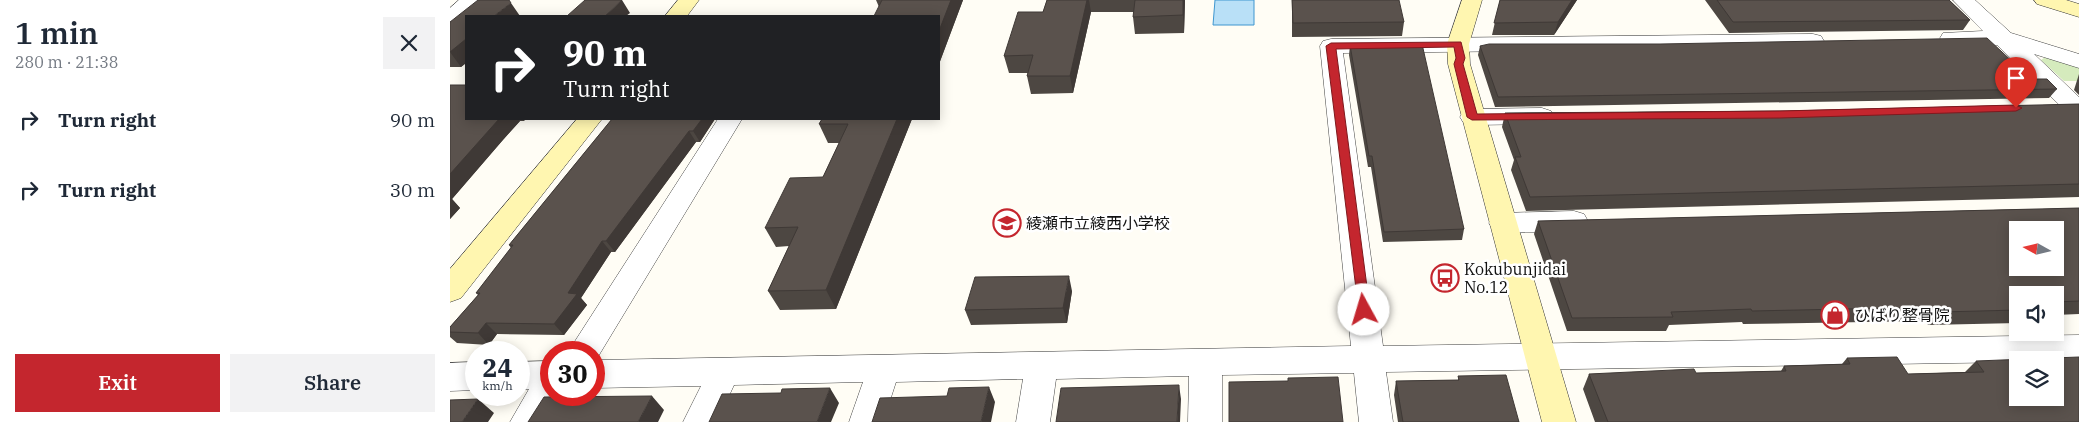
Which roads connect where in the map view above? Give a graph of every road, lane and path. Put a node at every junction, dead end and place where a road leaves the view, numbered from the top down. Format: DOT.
graph roads {
  1 [pos="471,0"];
  2 [pos="689,0"];
  3 [pos="1472,0"];
  4 [pos="1963,0"];
  5 [pos="2044,0"];
  6 [pos="2079,11"];
  7 [pos="677,15"];
  8 [pos="450,19"];
  9 [pos="2003,38"];
  10 [pos="1934,39"];
  11 [pos="1837,40"];
  12 [pos="1458,44"];
  13 [pos="2079,61"];
  14 [pos="2046,108"];
  15 [pos="2077,108"];
  16 [pos="1562,116"];
  17 [pos="1472,117"];
  18 [pos="589,120"];
  19 [pos="729,120"];
  20 [pos="1599,220"];
  21 [pos="1503,223"];
  22 [pos="450,290"];
  23 [pos="591,341"];
  24 [pos="2079,348"];
  25 [pos="1540,356"];
  26 [pos="1368,359"];
  27 [pos="1206,362"];
  28 [pos="1042,365"];
  29 [pos="884,369"];
  30 [pos="724,372"];
  31 [pos="605,374"];
  32 [pos="465,376"];
  33 [pos="450,377"];
  34 [pos="540,401"];
  35 [pos="527,422"];
  36 [pos="700,422"];
  37 [pos="866,422"];
  38 [pos="1033,422"];
  39 [pos="1205,422"];
  40 [pos="1376,422"];
  41 [pos="1559,422"];
  1 -- 8 [label="street"];
  2 -- 7 [label="street"];
  3 -- 12 [label="street"];
  4 -- 9 [label="street"];
  5 -- 6 [label="street"];
  9 -- 10 [label="street"];
  9 -- 13 [label="street"];
  9 -- 15 [label="street"];
  11 -- 12 [label="street"];
  12 -- 17 [label="street"];
  12 -- 26 [label="street"];
  14 -- 15 [label="street"];
  16 -- 17 [label="street"];
  17 -- 21 [label="street"];
  18 -- 22 [label="street"];
  19 -- 23 [label="street"];
  20 -- 21 [label="street"];
  21 -- 25 [label="street"];
  24 -- 25 [label="street"];
  25 -- 26 [label="street"];
  25 -- 41 [label="street"];
  26 -- 27 [label="street"];
  26 -- 40 [label="street"];
  27 -- 28 [label="street"];
  27 -- 39 [label="street"];
  28 -- 29 [label="street"];
  28 -- 38 [label="street"];
  29 -- 30 [label="street"];
  29 -- 37 [label="street"];
  30 -- 31 [label="street"];
  30 -- 36 [label="street"];
  32 -- 33 [label="street"];
  34 -- 35 [label="street"];
}
